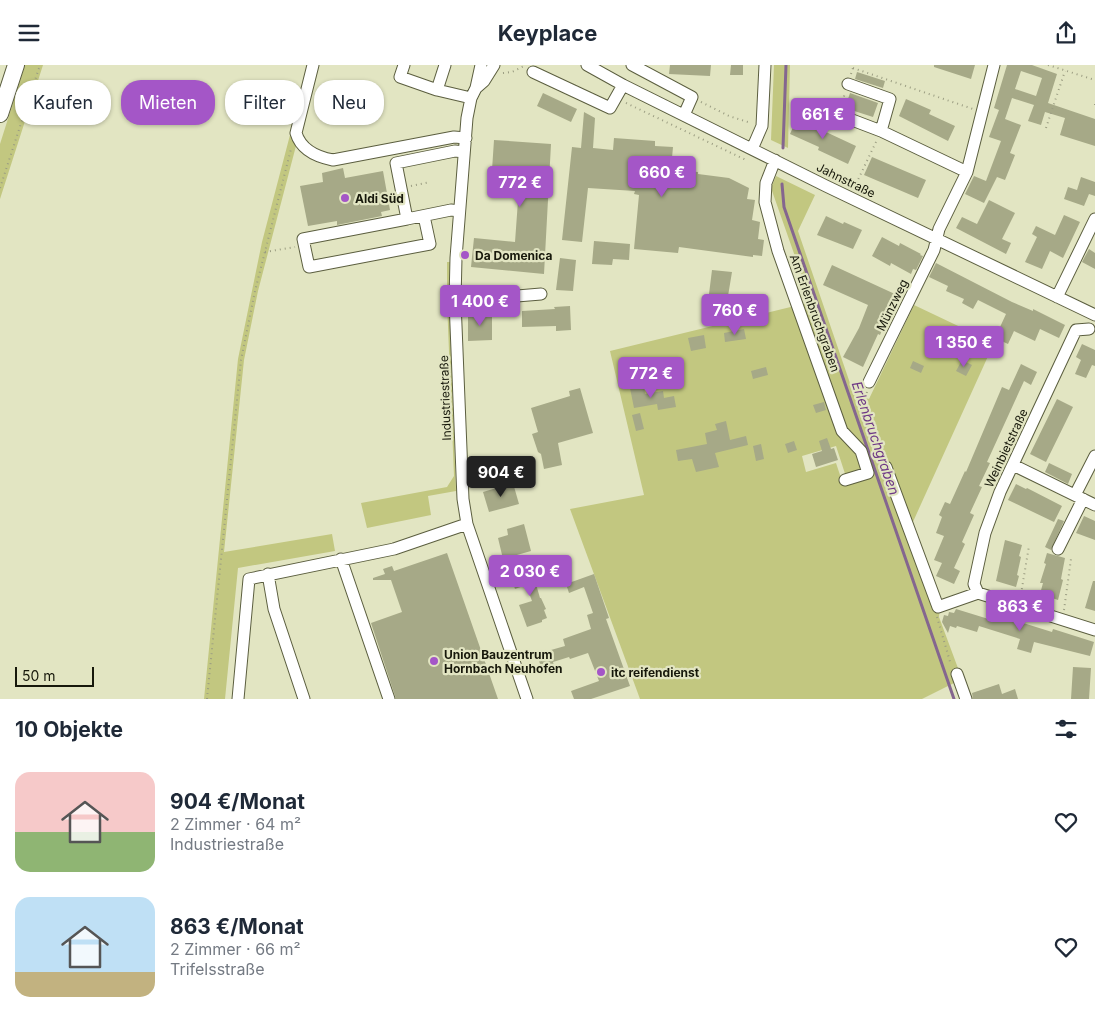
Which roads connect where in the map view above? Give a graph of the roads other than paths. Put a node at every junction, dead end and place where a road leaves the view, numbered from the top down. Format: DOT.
graph roads {
  1 [pos="16,65"];
  2 [pos="314,65"];
  3 [pos="404,65"];
  4 [pos="445,65"];
  5 [pos="587,65"];
  6 [pos="632,65"];
  7 [pos="765,65"];
  8 [pos="994,65"];
  9 [pos="489,67"];
  10 [pos="530,69"];
  11 [pos="848,84"];
  12 [pos="623,85"];
  13 [pos="437,89"];
  14 [pos="474,93"];
  15 [pos="0,114"];
  16 [pos="684,115"];
  17 [pos="838,115"];
  18 [pos="881,131"];
  19 [pos="466,138"];
  20 [pos="752,149"];
  21 [pos="464,152"];
  22 [pos="775,160"];
  23 [pos="967,172"];
  24 [pos="459,211"];
  25 [pos="424,215"];
  26 [pos="407,219"];
  27 [pos="1095,219"];
  28 [pos="936,239"];
  29 [pos="541,294"];
  30 [pos="1057,297"];
  31 [pos="455,301"];
  32 [pos="1095,315"];
  33 [pos="1088,329"];
  34 [pos="869,382"];
  35 [pos="1095,456"];
  36 [pos="1013,465"];
  37 [pos="886,467"];
  38 [pos="845,480"];
  39 [pos="1079,497"];
  40 [pos="1095,505"];
  41 [pos="467,524"];
  42 [pos="1058,549"];
  43 [pos="341,559"];
  44 [pos="268,575"];
  45 [pos="978,593"];
  46 [pos="1095,630"];
  47 [pos="957,674"];
  48 [pos="238,699"];
  49 [pos="304,699"];
  50 [pos="389,699"];
  51 [pos="527,699"];
  52 [pos="966,699"];
  1 -- 15 [label="highway"];
  2 -- 19 [label="street"];
  3 -- 13 [label="street"];
  4 -- 13 [label="street"];
  5 -- 12 [label="street, Jahnstraße"];
  6 -- 16 [label="street"];
  7 -- 20 [label="street"];
  8 -- 23 [label="street, Münzweg"];
  9 -- 14 [label="street"];
  10 -- 12 [label="street"];
  11 -- 18 [label="street"];
  12 -- 16 [label="street, Jahnstraße"];
  13 -- 14 [label="street"];
  14 -- 19 [label="street, Industriestraße"];
  16 -- 20 [label="street, Jahnstraße"];
  17 -- 18 [label="street"];
  18 -- 23 [label="street"];
  19 -- 21 [label="street, Industriestraße"];
  20 -- 22 [label="street, Jahnstraße"];
  21 -- 24 [label="street, Industriestraße"];
  21 -- 26 [label="street"];
  22 -- 28 [label="street, Jahnstraße"];
  22 -- 38 [label="street, Am Erlenbruchgraben"];
  23 -- 28 [label="street, Münzweg"];
  24 -- 25 [label="street"];
  24 -- 31 [label="street, Industriestraße"];
  25 -- 26 [label="street"];
  25 -- 26 [label="street"];
  27 -- 30 [label="street"];
  28 -- 30 [label="street, Jahnstraße"];
  28 -- 34 [label="street, Münzweg"];
  29 -- 31 [label="street"];
  30 -- 32 [label="street, Jahnstraße"];
  31 -- 41 [label="street, Industriestraße"];
  33 -- 36 [label="street, Weinbietstraße"];
  35 -- 39 [label="street"];
  36 -- 39 [label="street"];
  36 -- 45 [label="street, Weinbietstraße"];
  37 -- 45 [label="street"];
  39 -- 40 [label="street"];
  39 -- 42 [label="street"];
  41 -- 43 [label="street"];
  41 -- 51 [label="street, Industriestraße"];
  43 -- 44 [label="street"];
  43 -- 50 [label="street"];
  44 -- 48 [label="street"];
  44 -- 49 [label="street"];
  45 -- 46 [label="street"];
  47 -- 52 [label="street"];
}
